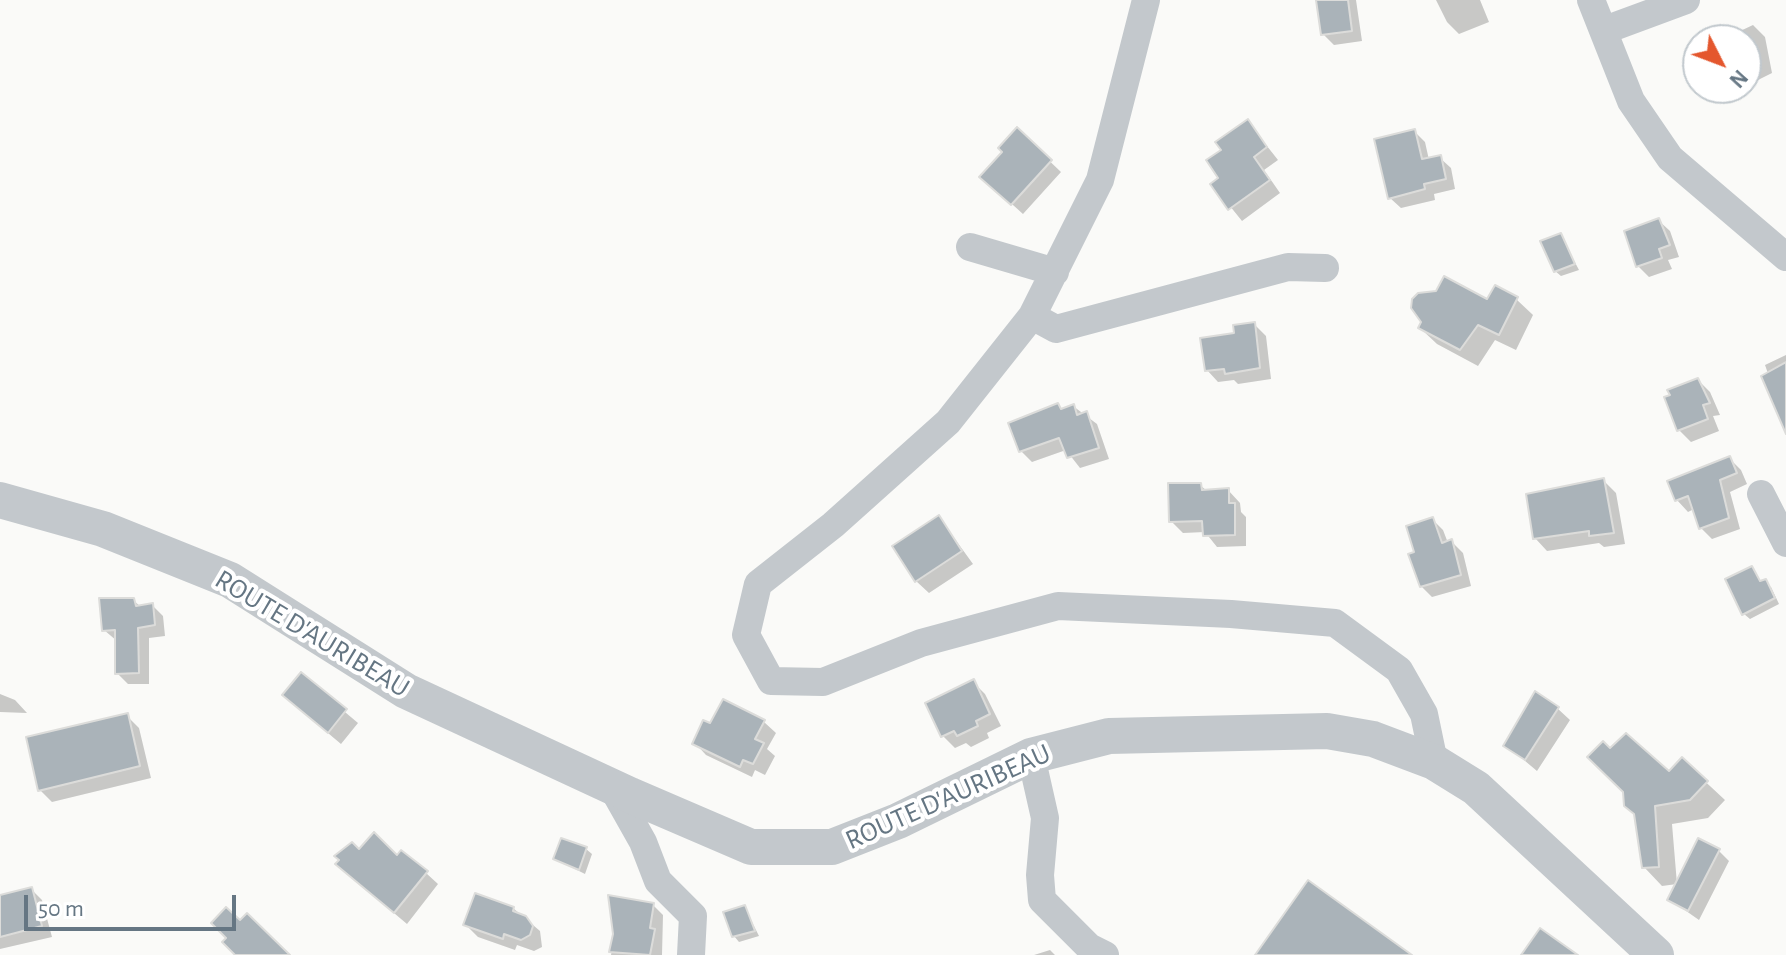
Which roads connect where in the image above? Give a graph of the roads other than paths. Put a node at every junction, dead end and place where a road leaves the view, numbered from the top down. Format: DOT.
graph roads {
  1 [pos="1146,0"];
  2 [pos="1591,0"];
  3 [pos="1686,0"];
  4 [pos="1605,30"];
  5 [pos="970,247"];
  6 [pos="1786,257"];
  7 [pos="1325,268"];
  8 [pos="1055,272"];
  9 [pos="1032,316"];
  10 [pos="1761,494"];
  11 [pos="0,500"];
  12 [pos="1786,543"];
  13 [pos="1031,756"];
  14 [pos="1434,762"];
  15 [pos="612,787"];
  16 [pos="691,955"];
  17 [pos="1105,955"];
  18 [pos="1656,955"];
  1 -- 8 [label="street"];
  2 -- 4 [label="street"];
  3 -- 4 [label="street"];
  4 -- 6 [label="street"];
  5 -- 8 [label="street"];
  7 -- 9 [label="street"];
  8 -- 9 [label="street"];
  9 -- 14 [label="street"];
  10 -- 12 [label="street"];
  11 -- 15 [label="street, ROUTE D'AURIBEAU"];
  13 -- 14 [label="street, ROUTE D'AURIBEAU"];
  13 -- 15 [label="street, ROUTE D'AURIBEAU"];
  13 -- 17 [label="street"];
  14 -- 18 [label="street, ROUTE D'AURIBEAU"];
  15 -- 16 [label="street"];
}
